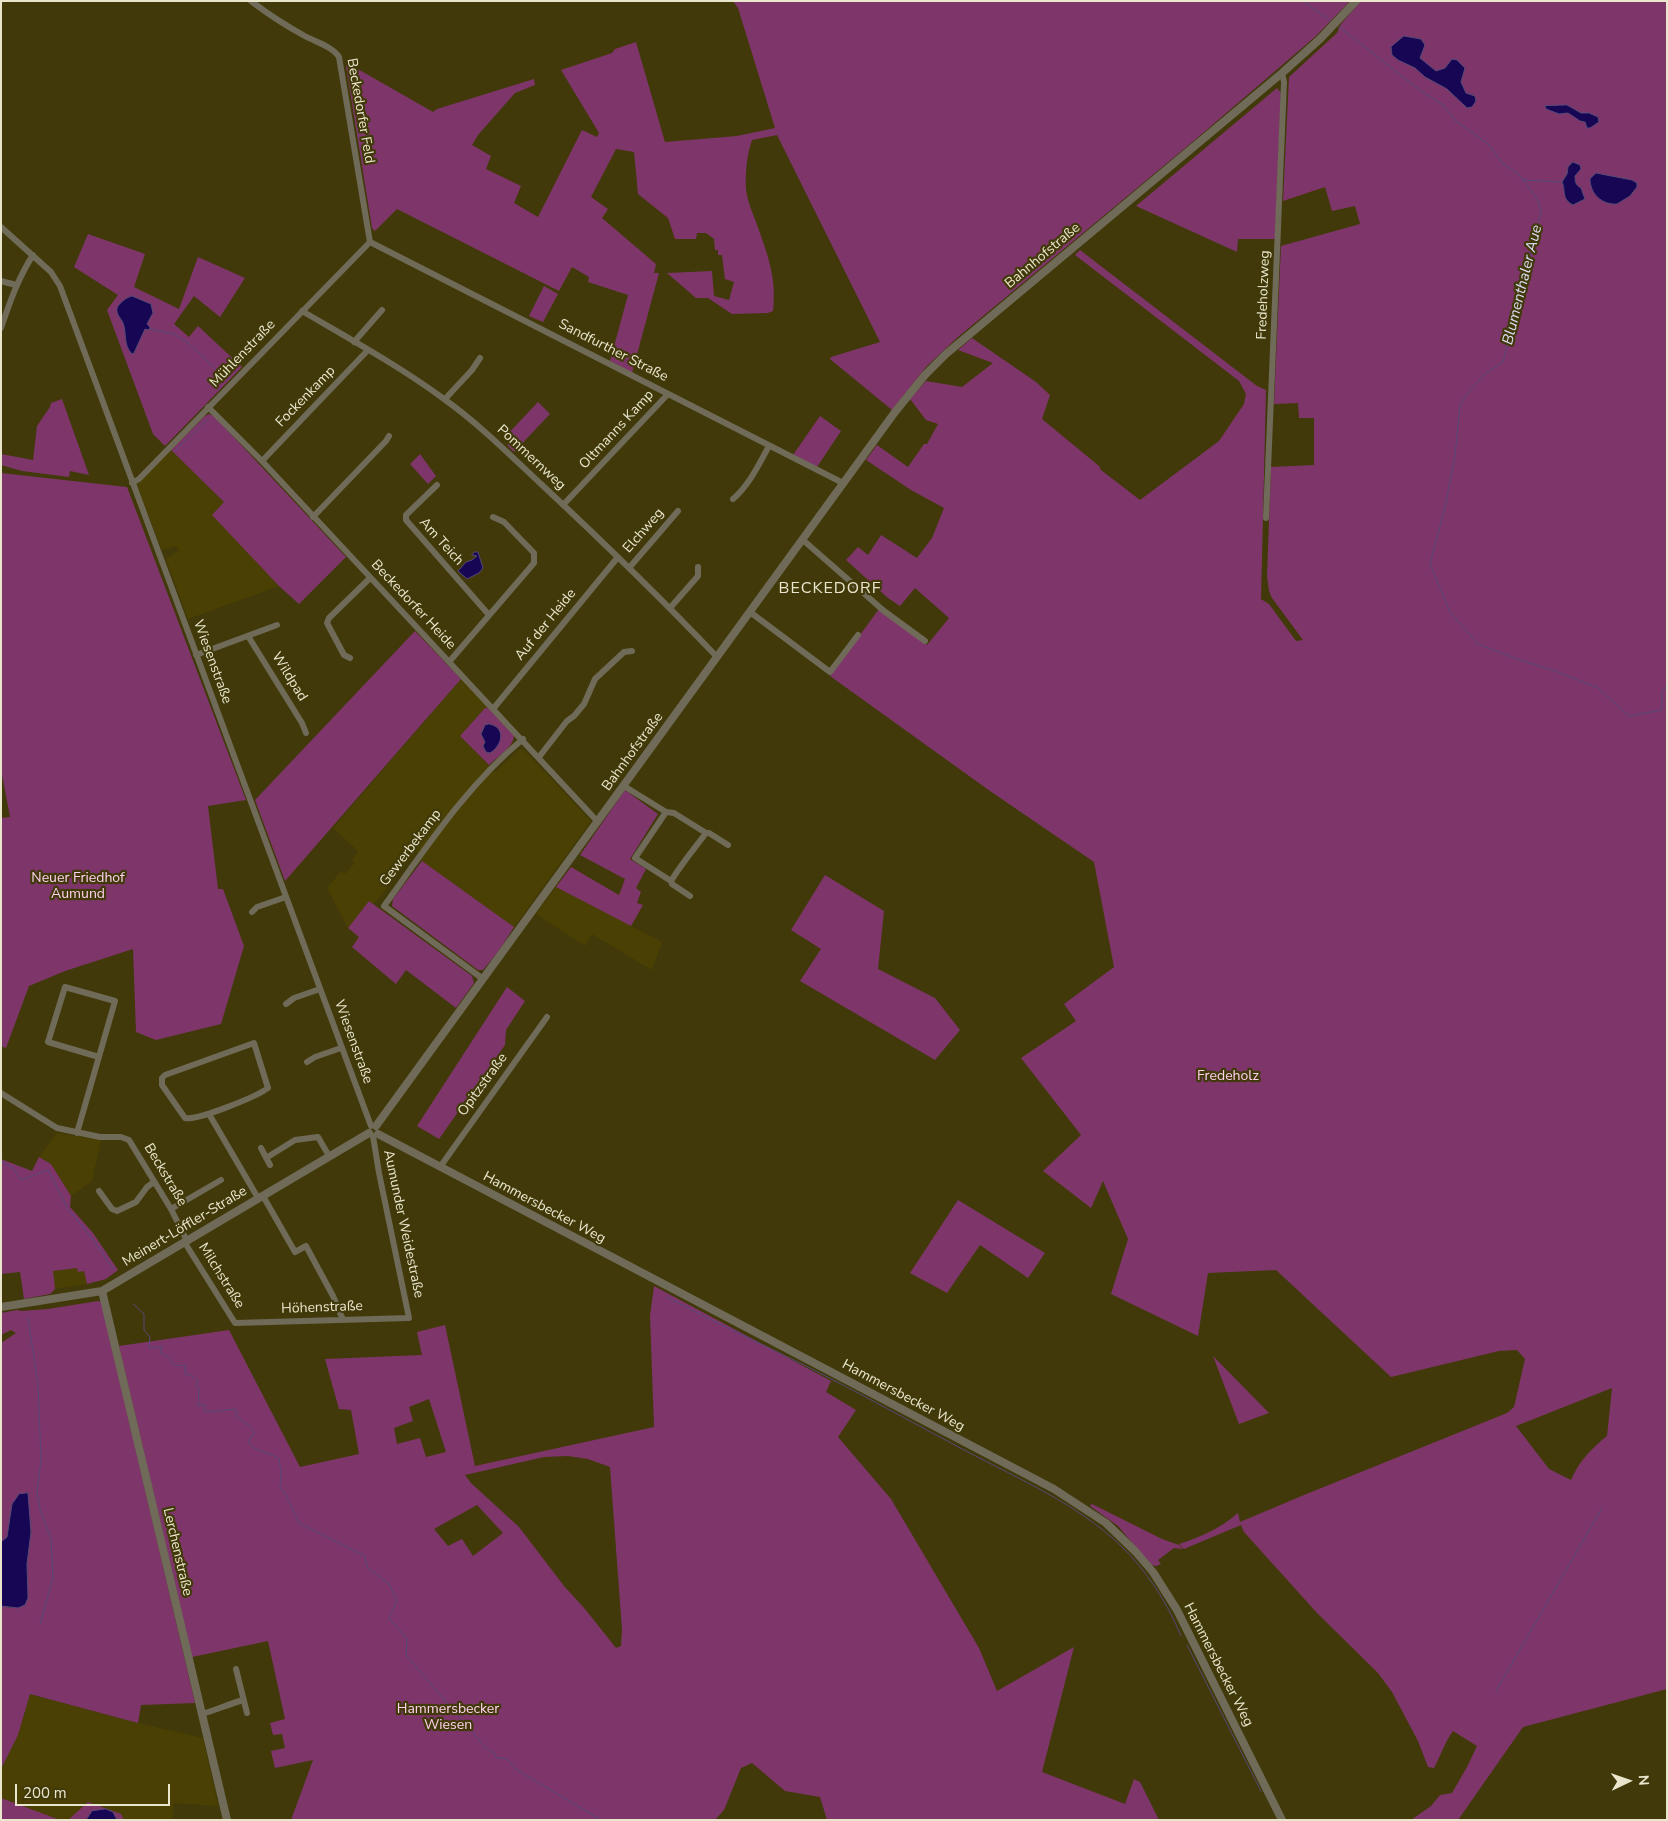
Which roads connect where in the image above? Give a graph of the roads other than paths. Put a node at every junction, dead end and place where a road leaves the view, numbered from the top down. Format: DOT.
graph roads {
  1 [pos="251,1"];
  2 [pos="1356,1"];
  3 [pos="1282,73"];
  4 [pos="1,227"];
  5 [pos="370,242"];
  6 [pos="34,255"];
  7 [pos="1,281"];
  8 [pos="16,285"];
  9 [pos="382,310"];
  10 [pos="302,311"];
  11 [pos="1,328"];
  12 [pos="354,342"];
  13 [pos="368,350"];
  14 [pos="480,358"];
  15 [pos="668,394"];
  16 [pos="445,399"];
  17 [pos="208,407"];
  18 [pos="389,436"];
  19 [pos="769,446"];
  20 [pos="262,461"];
  21 [pos="132,482"];
  22 [pos="843,483"];
  23 [pos="436,485"];
  24 [pos="733,499"];
  25 [pos="564,505"];
  26 [pos="678,511"];
  27 [pos="494,517"];
  28 [pos="313,518"];
  29 [pos="1266,518"];
  30 [pos="803,540"];
  31 [pos="618,557"];
  32 [pos="698,567"];
  33 [pos="629,568"];
  34 [pos="370,578"];
  35 [pos="670,608"];
  36 [pos="750,612"];
  37 [pos="489,615"];
  38 [pos="277,625"];
  39 [pos="858,635"];
  40 [pos="248,636"];
  41 [pos="925,641"];
  42 [pos="632,651"];
  43 [pos="196,655"];
  44 [pos="717,657"];
  45 [pos="350,658"];
  46 [pos="449,662"];
  47 [pos="493,709"];
  48 [pos="306,733"];
  49 [pos="523,739"];
  50 [pos="539,757"];
  51 [pos="624,786"];
  52 [pos="666,812"];
  53 [pos="598,822"];
  54 [pos="706,833"];
  55 [pos="728,845"];
  56 [pos="671,880"];
  57 [pos="690,896"];
  58 [pos="286,897"];
  59 [pos="252,912"];
  60 [pos="483,979"];
  61 [pos="320,988"];
  62 [pos="286,1004"];
  63 [pos="547,1017"];
  64 [pos="341,1048"];
  65 [pos="99,1057"];
  66 [pos="307,1062"];
  67 [pos="1,1093"];
  68 [pos="209,1114"];
  69 [pos="373,1131"];
  70 [pos="77,1133"];
  71 [pos="260,1148"];
  72 [pos="329,1156"];
  73 [pos="266,1158"];
  74 [pos="270,1164"];
  75 [pos="440,1167"];
  76 [pos="221,1180"];
  77 [pos="154,1182"];
  78 [pos="99,1191"];
  79 [pos="260,1197"];
  80 [pos="171,1210"];
  81 [pos="186,1242"];
  82 [pos="102,1291"];
  83 [pos="1,1307"];
  84 [pos="410,1318"];
  85 [pos="343,1320"];
  86 [pos="235,1323"];
  87 [pos="236,1669"];
  88 [pos="243,1700"];
  89 [pos="246,1713"];
  90 [pos="202,1714"];
  91 [pos="227,1820"];
  92 [pos="1282,1820"];
  1 -- 5 [label="street, Beckedorfer Feld"];
  2 -- 3 [label="street, Bahnhofstraße"];
  3 -- 22 [label="street, Bahnhofstraße"];
  3 -- 29 [label="street, Fredeholzweg"];
  4 -- 6 [label="street, Wiesenstraße"];
  5 -- 10 [label="street, Mühlenstraße"];
  5 -- 15 [label="street, Sandfurther Straße"];
  6 -- 8 [label="street"];
  6 -- 21 [label="street, Wiesenstraße"];
  7 -- 8 [label="street"];
  8 -- 11 [label="street"];
  9 -- 12 [label="street"];
  10 -- 12 [label="street, Pommernweg"];
  10 -- 17 [label="street, Mühlenstraße"];
  12 -- 13 [label="street, Pommernweg"];
  13 -- 16 [label="street, Pommernweg"];
  13 -- 20 [label="street, Fockenkamp"];
  14 -- 16 [label="street"];
  15 -- 19 [label="street, Sandfurther Straße"];
  15 -- 25 [label="street, Oltmanns Kamp"];
  16 -- 25 [label="street, Pommernweg"];
  17 -- 20 [label="street, Beckedorfer Heide"];
  17 -- 21 [label="street, Mühlenstraße"];
  18 -- 28 [label="street"];
  19 -- 22 [label="street, Sandfurther Straße"];
  19 -- 24 [label="street"];
  20 -- 28 [label="street, Beckedorfer Heide"];
  21 -- 43 [label="street, Wiesenstraße"];
  22 -- 30 [label="street, Bahnhofstraße"];
  23 -- 37 [label="street, Am Teich"];
  25 -- 31 [label="street, Pommernweg"];
  26 -- 33 [label="street, Elchweg"];
  27 -- 37 [label="street"];
  28 -- 34 [label="street, Beckedorfer Heide"];
  30 -- 36 [label="street, Bahnhofstraße"];
  30 -- 41 [label="street"];
  31 -- 33 [label="street, Pommernweg"];
  31 -- 47 [label="street, Auf der Heide"];
  32 -- 35 [label="street"];
  33 -- 35 [label="street, Pommernweg"];
  34 -- 45 [label="street"];
  34 -- 46 [label="street, Beckedorfer Heide"];
  35 -- 44 [label="street, Pommernweg"];
  36 -- 39 [label="street"];
  36 -- 44 [label="street, Bahnhofstraße"];
  37 -- 46 [label="street"];
  38 -- 40 [label="street"];
  40 -- 43 [label="street"];
  40 -- 48 [label="street, Wildpad"];
  42 -- 50 [label="street"];
  43 -- 58 [label="street, Wiesenstraße"];
  44 -- 51 [label="street, Bahnhofstraße"];
  46 -- 47 [label="street, Beckedorfer Heide"];
  47 -- 49 [label="street, Beckedorfer Heide"];
  49 -- 50 [label="street, Beckedorfer Heide"];
  49 -- 60 [label="street, Gewerbekamp"];
  50 -- 53 [label="street, Beckedorfer Heide"];
  51 -- 52 [label="street"];
  51 -- 53 [label="street, Bahnhofstraße"];
  52 -- 54 [label="street"];
  52 -- 56 [label="street"];
  53 -- 60 [label="street, Bahnhofstraße"];
  54 -- 55 [label="street"];
  54 -- 56 [label="street"];
  56 -- 57 [label="street"];
  58 -- 59 [label="street"];
  58 -- 61 [label="street, Wiesenstraße"];
  60 -- 69 [label="street, Bahnhofstraße"];
  61 -- 62 [label="street"];
  61 -- 64 [label="street, Wiesenstraße"];
  63 -- 75 [label="street, Opitzstraße"];
  64 -- 66 [label="street"];
  64 -- 69 [label="street, Wiesenstraße"];
  65 -- 65 [label="street"];
  65 -- 70 [label="street"];
  67 -- 70 [label="street, Beckstraße"];
  68 -- 68 [label="street"];
  68 -- 79 [label="street"];
  69 -- 72 [label="street, Meinert-Löffler-Straße"];
  69 -- 75 [label="street, Hammersbecker Weg"];
  69 -- 84 [label="street, Aumunder Weidestraße"];
  70 -- 77 [label="street, Beckstraße"];
  71 -- 73 [label="street"];
  72 -- 73 [label="street"];
  72 -- 79 [label="street, Meinert-Löffler-Straße"];
  73 -- 74 [label="street"];
  75 -- 92 [label="street, Hammersbecker Weg"];
  76 -- 80 [label="street"];
  77 -- 78 [label="street"];
  77 -- 80 [label="street, Beckstraße"];
  79 -- 81 [label="street, Meinert-Löffler-Straße"];
  79 -- 85 [label="street"];
  80 -- 81 [label="street, Beckstraße"];
  81 -- 82 [label="street, Meinert-Löffler-Straße"];
  81 -- 86 [label="street, Milchstraße"];
  82 -- 83 [label="street, Meinert-Löffler-Straße"];
  82 -- 90 [label="street, Lerchenstraße"];
  84 -- 85 [label="street, Höhenstraße"];
  85 -- 86 [label="street, Höhenstraße"];
  87 -- 88 [label="street"];
  88 -- 89 [label="street"];
  88 -- 90 [label="street"];
  90 -- 91 [label="street, Lerchenstraße"];
}
